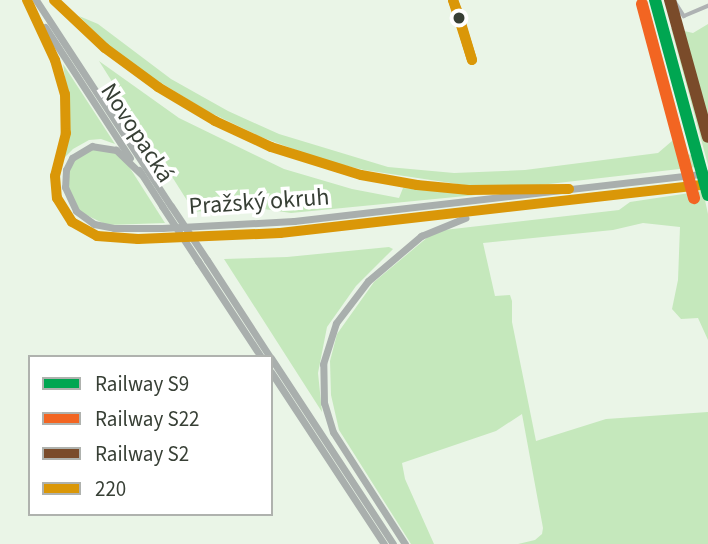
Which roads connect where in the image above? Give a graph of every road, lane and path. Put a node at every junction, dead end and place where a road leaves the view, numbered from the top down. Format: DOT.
graph roads {
  1 [pos="54,0"];
  2 [pos="674,0"];
  3 [pos="31,2"];
  4 [pos="708,6"];
  5 [pos="708,173"];
  6 [pos="141,174"];
  7 [pos="708,184"];
  8 [pos="583,188"];
  9 [pos="493,211"];
  10 [pos="260,355"];
  11 [pos="270,355"];
  12 [pos="273,360"];
  13 [pos="273,375"];
  14 [pos="384,544"];
  15 [pos="393,544"];
  16 [pos="405,544"];
  1 -- 8 [label="highway"];
  2 -- 4 [label="street"];
  3 -- 6 [label="highway, Novopacká"];
  3 -- 9 [label="highway, Pražský okruh"];
  3 -- 11 [label="highway, Novopacká, bridge"];
  5 -- 8 [label="highway, Pražský okruh"];
  6 -- 8 [label="highway, Pražský okruh"];
  6 -- 10 [label="highway, Novopacká, bridge"];
  7 -- 9 [label="highway, Pražský okruh"];
  9 -- 16 [label="highway"];
  12 -- 15 [label="highway, Novopacká"];
  13 -- 14 [label="highway"];
}
